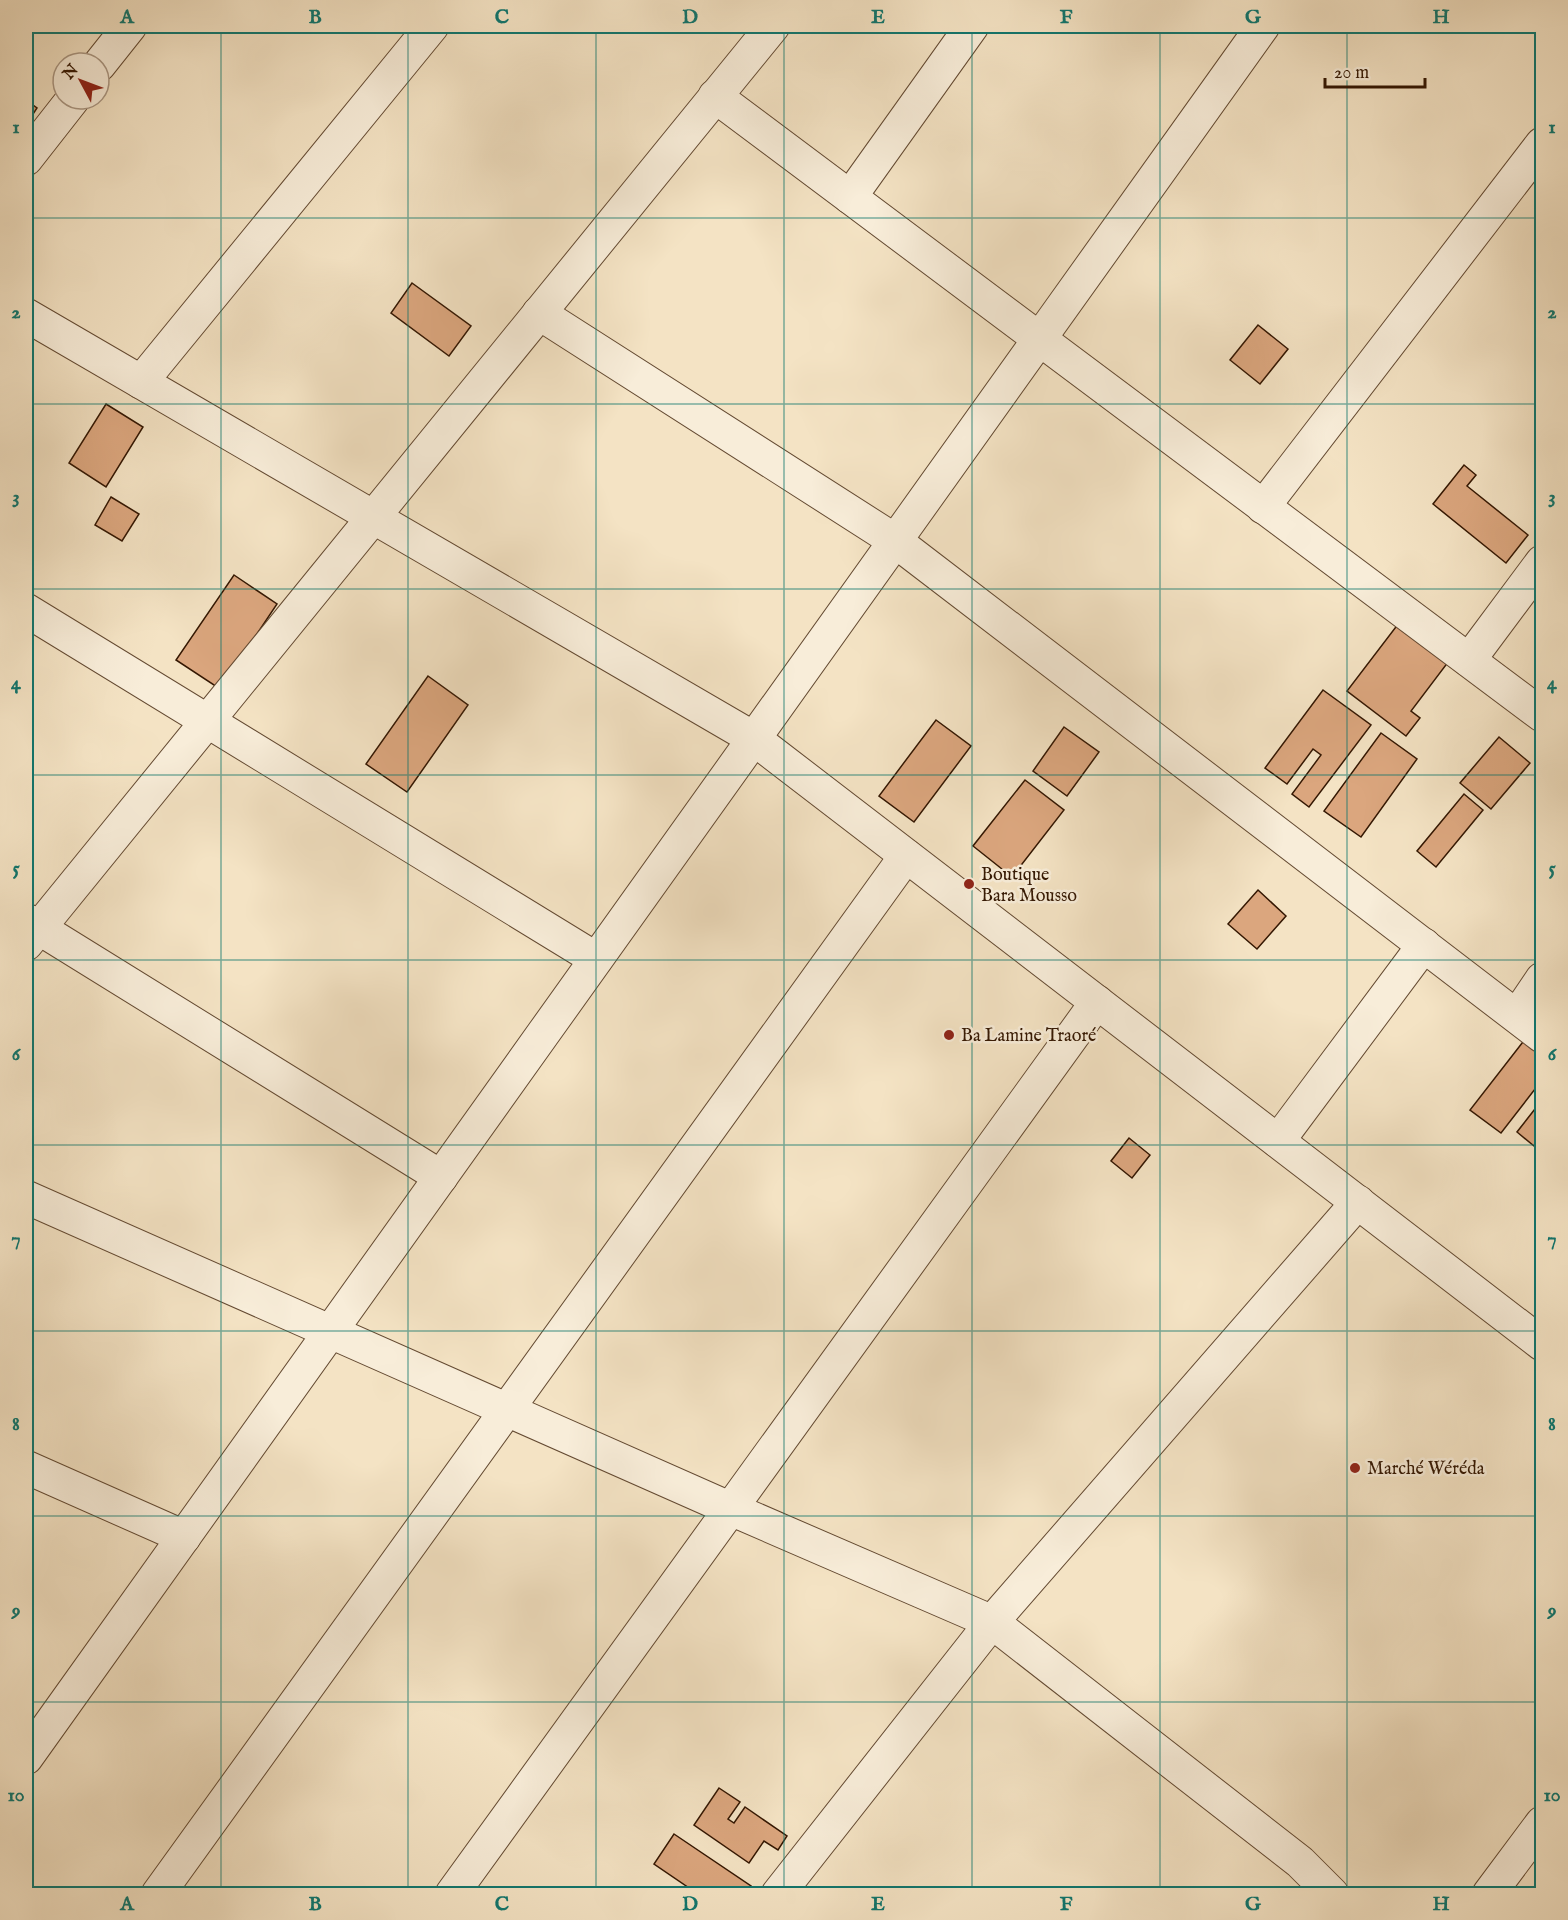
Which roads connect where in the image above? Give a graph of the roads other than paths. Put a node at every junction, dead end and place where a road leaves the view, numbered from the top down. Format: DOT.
graph roads {
  1 [pos="130,26"];
  2 [pos="432,26"];
  3 [pos="773,26"];
  4 [pos="972,26"];
  5 [pos="1263,26"];
  6 [pos="110,51"];
  7 [pos="715,96"];
  8 [pos="64,111"];
  9 [pos="1542,144"];
  10 [pos="26,159"];
  11 [pos="850,197"];
  12 [pos="539,313"];
  13 [pos="26,315"];
  14 [pos="1038,338"];
  15 [pos="141,382"];
  16 [pos="1263,507"];
  17 [pos="372,516"];
  18 [pos="894,540"];
  19 [pos="1542,562"];
  20 [pos="26,610"];
  21 [pos="1469,660"];
  22 [pos="1542,715"];
  23 [pos="207,722"];
  24 [pos="753,738"];
  25 [pos="906,856"];
  26 [pos="30,930"];
  27 [pos="1425,945"];
  28 [pos="596,959"];
  29 [pos="1542,980"];
  30 [pos="1097,1002"];
  31 [pos="1517,1016"];
  32 [pos="1542,1036"];
  33 [pos="1278,1141"];
  34 [pos="441,1178"];
  35 [pos="26,1197"];
  36 [pos="1358,1202"];
  37 [pos="331,1332"];
  38 [pos="1542,1344"];
  39 [pos="507,1410"];
  40 [pos="26,1467"];
  41 [pos="730,1509"];
  42 [pos="184,1537"];
  43 [pos="992,1622"];
  44 [pos="26,1756"];
  45 [pos="1542,1823"];
  46 [pos="158,1894"];
  47 [pos="452,1894"];
  48 [pos="778,1894"];
  49 [pos="1332,1894"];
  50 [pos="1490,1894"];
  1 -- 6 [label="street"];
  2 -- 15 [label="street"];
  3 -- 7 [label="street"];
  4 -- 11 [label="street"];
  5 -- 14 [label="street"];
  7 -- 11 [label="street"];
  7 -- 12 [label="street"];
  8 -- 10 [label="street"];
  9 -- 16 [label="street"];
  11 -- 14 [label="street"];
  12 -- 17 [label="street"];
  12 -- 18 [label="street"];
  13 -- 15 [label="street"];
  14 -- 16 [label="street"];
  14 -- 18 [label="street"];
  15 -- 17 [label="street"];
  16 -- 21 [label="street"];
  17 -- 23 [label="street"];
  17 -- 24 [label="street"];
  18 -- 24 [label="street"];
  18 -- 27 [label="street"];
  19 -- 21 [label="street"];
  20 -- 23 [label="street"];
  21 -- 22 [label="street"];
  23 -- 26 [label="street"];
  23 -- 28 [label="street"];
  24 -- 25 [label="street"];
  24 -- 28 [label="street"];
  25 -- 30 [label="street"];
  25 -- 39 [label="street"];
  26 -- 34 [label="street"];
  27 -- 31 [label="street"];
  27 -- 33 [label="street"];
  28 -- 34 [label="street"];
  29 -- 31 [label="street"];
  30 -- 33 [label="street"];
  30 -- 41 [label="street"];
  31 -- 32 [label="street"];
  33 -- 36 [label="street"];
  34 -- 37 [label="street"];
  35 -- 37 [label="street"];
  36 -- 38 [label="street"];
  36 -- 43 [label="street"];
  37 -- 39 [label="street"];
  37 -- 42 [label="street"];
  39 -- 41 [label="street"];
  39 -- 46 [label="street"];
  40 -- 42 [label="street"];
  41 -- 43 [label="street"];
  41 -- 47 [label="street"];
  42 -- 44 [label="street"];
  43 -- 48 [label="street"];
  43 -- 49 [label="street"];
  45 -- 50 [label="street"];
}
